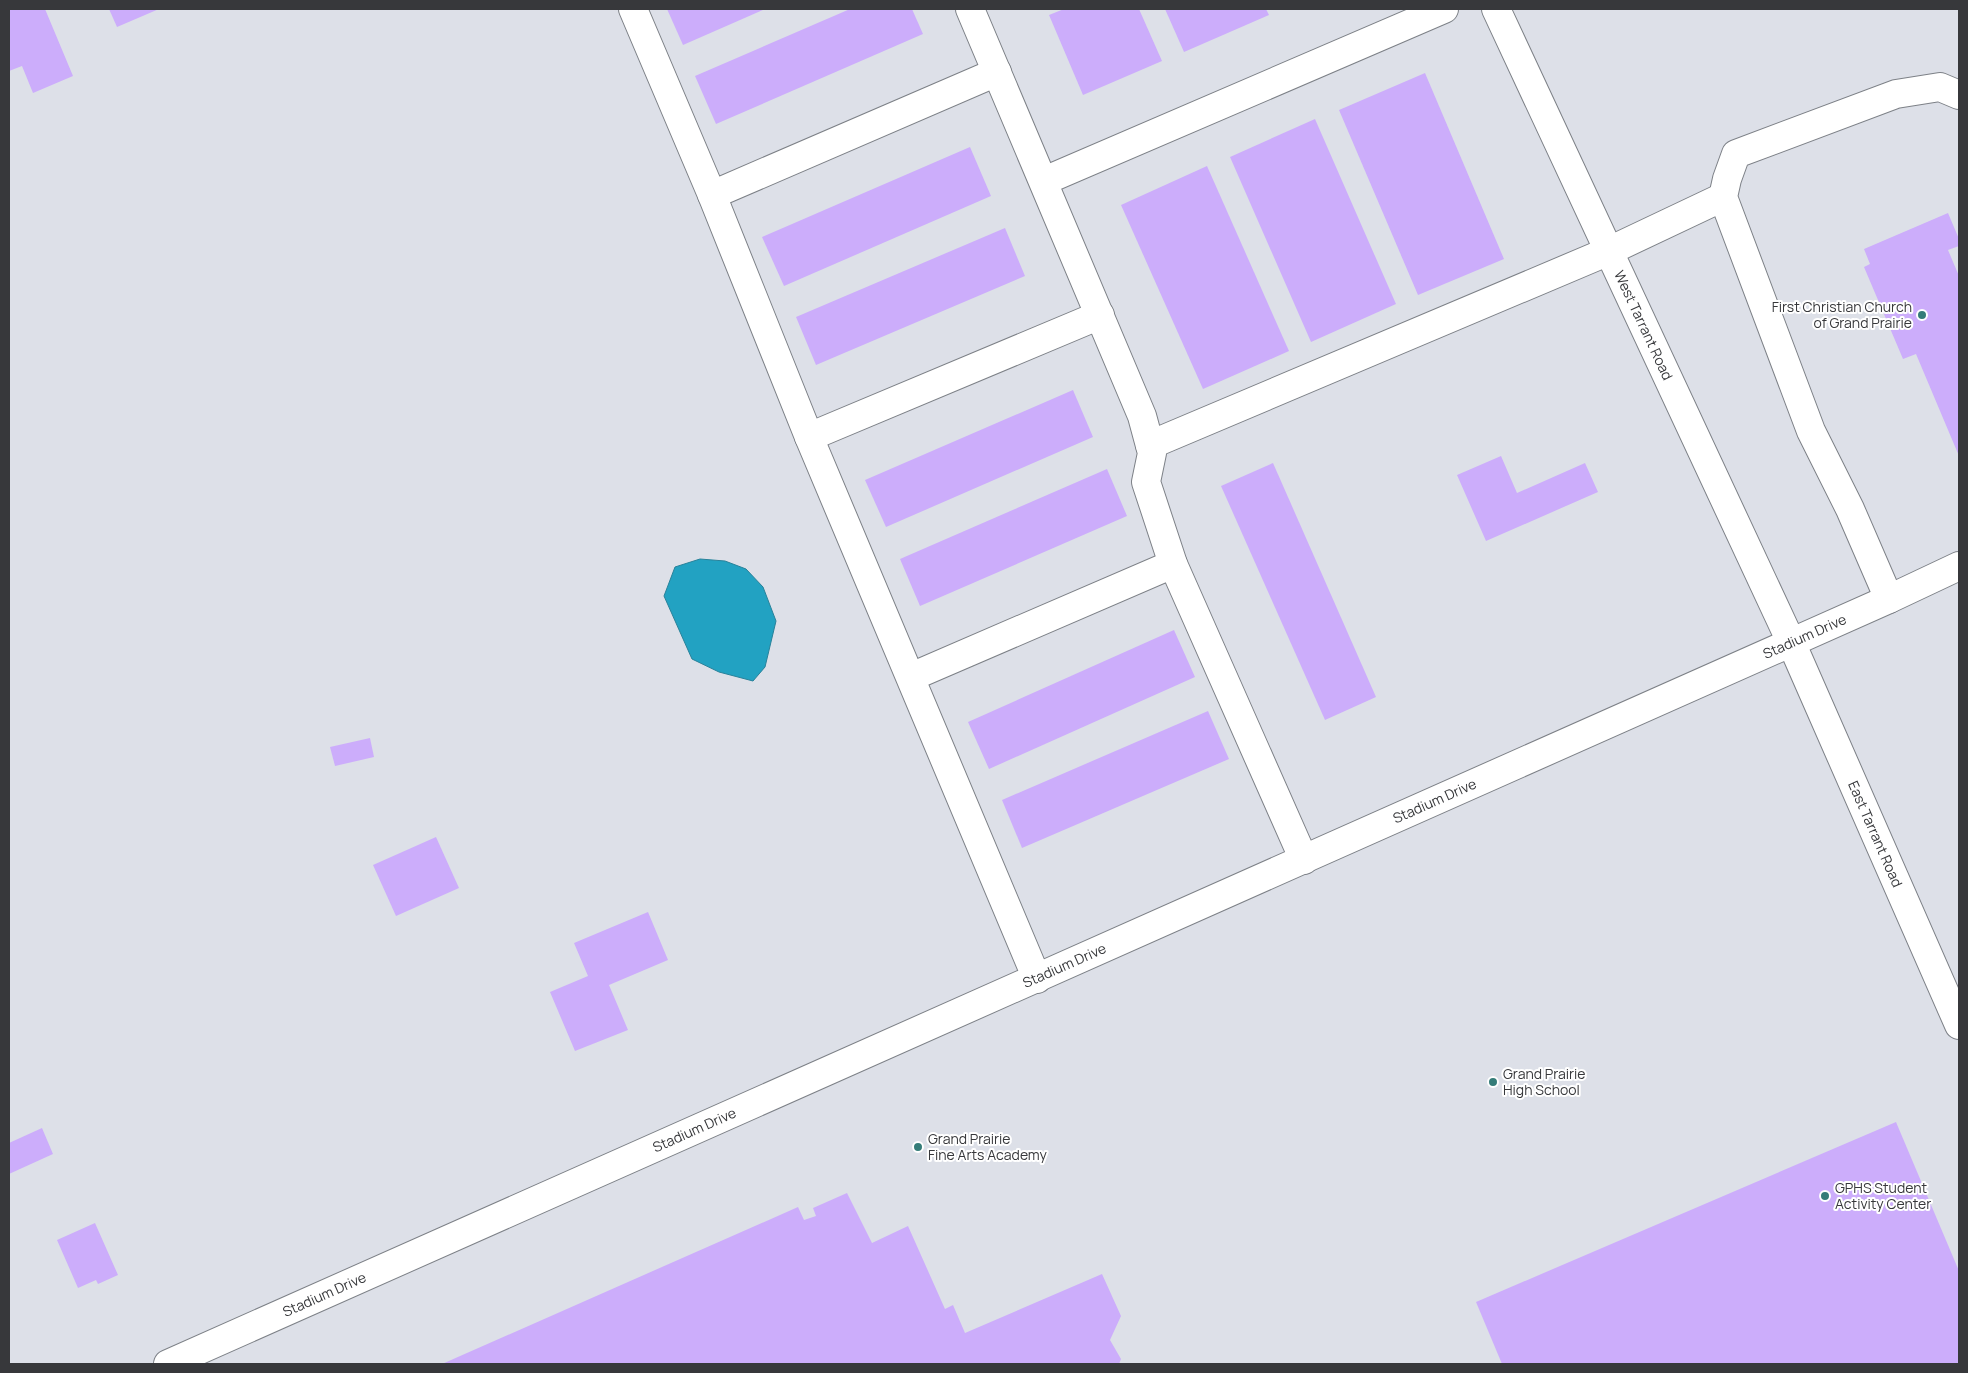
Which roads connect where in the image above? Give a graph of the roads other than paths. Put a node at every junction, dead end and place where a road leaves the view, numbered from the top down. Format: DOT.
graph roads {
  1 [pos="633,9"];
  2 [pos="970,9"];
  3 [pos="1444,9"];
  4 [pos="1496,9"];
  5 [pos="997,72"];
  6 [pos="1959,95"];
  7 [pos="1044,181"];
  8 [pos="712,195"];
  9 [pos="1723,197"];
  10 [pos="1609,251"];
  11 [pos="1100,315"];
  12 [pos="809,437"];
  13 [pos="1150,445"];
  14 [pos="1174,564"];
  15 [pos="1959,566"];
  16 [pos="1889,599"];
  17 [pos="1791,642"];
  18 [pos="910,677"];
  19 [pos="1304,860"];
  20 [pos="1037,979"];
  21 [pos="1959,1025"];
  22 [pos="168,1364"];
  1 -- 8 [label="street"];
  2 -- 5 [label="street"];
  3 -- 7 [label="street"];
  4 -- 10 [label="street, West Tarrant Road"];
  5 -- 7 [label="street"];
  5 -- 8 [label="street"];
  6 -- 9 [label="street"];
  7 -- 11 [label="street"];
  8 -- 12 [label="street"];
  9 -- 10 [label="street"];
  9 -- 16 [label="street"];
  10 -- 13 [label="street"];
  10 -- 17 [label="street, West Tarrant Road"];
  11 -- 12 [label="street"];
  11 -- 13 [label="street"];
  12 -- 18 [label="street"];
  13 -- 14 [label="street"];
  14 -- 18 [label="street"];
  14 -- 19 [label="street"];
  15 -- 16 [label="street, Stadium Drive"];
  16 -- 17 [label="street, Stadium Drive"];
  17 -- 19 [label="street, Stadium Drive"];
  17 -- 21 [label="street, East Tarrant Road"];
  18 -- 20 [label="street"];
  19 -- 20 [label="street, Stadium Drive"];
  20 -- 22 [label="street, Stadium Drive"];
}
